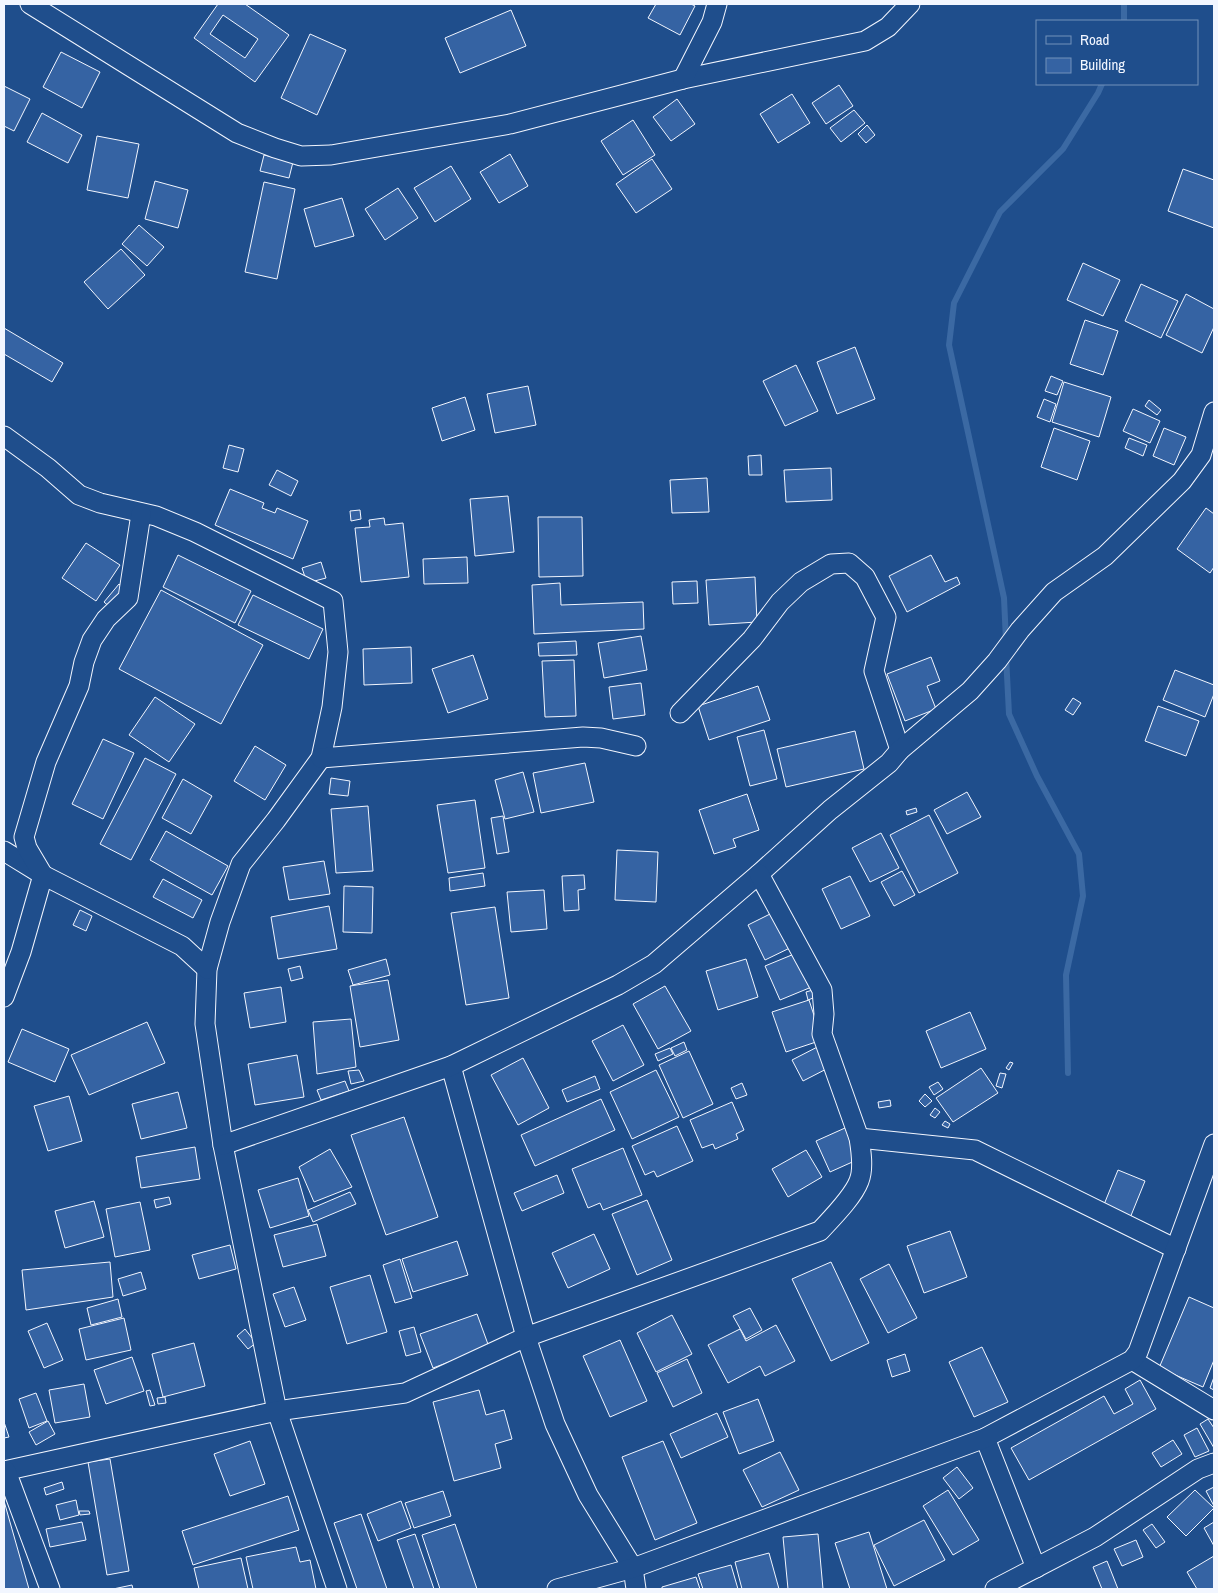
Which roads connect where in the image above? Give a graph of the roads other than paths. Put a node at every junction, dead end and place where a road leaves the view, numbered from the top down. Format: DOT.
graph roads {
  1 [pos="30,4"];
  2 [pos="717,4"];
  3 [pos="910,4"];
  4 [pos="682,79"];
  5 [pos="1214,412"];
  6 [pos="4,436"];
  7 [pos="141,514"];
  8 [pos="680,713"];
  9 [pos="636,746"];
  10 [pos="900,750"];
  11 [pos="321,758"];
  12 [pos="4,851"];
  13 [pos="759,874"];
  14 [pos="43,875"];
  15 [pos="206,969"];
  16 [pos="4,996"];
  17 [pos="451,1066"];
  18 [pos="859,1138"];
  19 [pos="1214,1144"];
  20 [pos="223,1145"];
  21 [pos="1176,1249"];
  22 [pos="526,1338"];
  23 [pos="1132,1360"];
  24 [pos="1214,1410"];
  25 [pos="277,1411"];
  26 [pos="985,1438"];
  27 [pos="1214,1463"];
  28 [pos="5,1471"];
  29 [pos="632,1568"];
  30 [pos="1036,1568"];
  31 [pos="50,1589"];
  32 [pos="336,1589"];
  33 [pos="557,1589"];
  34 [pos="636,1589"];
  35 [pos="995,1589"];
  1 -- 4 [label="street"];
  2 -- 4 [label="street"];
  3 -- 4 [label="street"];
  5 -- 10 [label="street"];
  6 -- 7 [label="street"];
  7 -- 11 [label="street"];
  7 -- 14 [label="street"];
  8 -- 10 [label="street"];
  9 -- 11 [label="street"];
  10 -- 13 [label="street"];
  11 -- 15 [label="street"];
  12 -- 14 [label="street"];
  13 -- 17 [label="street"];
  13 -- 18 [label="street"];
  14 -- 15 [label="street"];
  14 -- 16 [label="street"];
  15 -- 20 [label="street"];
  17 -- 20 [label="street"];
  17 -- 22 [label="street"];
  18 -- 21 [label="street"];
  18 -- 22 [label="street"];
  19 -- 21 [label="street"];
  20 -- 25 [label="street"];
  21 -- 23 [label="street"];
  22 -- 25 [label="street"];
  22 -- 29 [label="street"];
  23 -- 24 [label="street"];
  23 -- 26 [label="street"];
  25 -- 28 [label="street"];
  25 -- 32 [label="street"];
  26 -- 29 [label="street"];
  26 -- 30 [label="street"];
  27 -- 30 [label="street"];
  28 -- 31 [label="street"];
  29 -- 33 [label="street"];
  29 -- 34 [label="street"];
  30 -- 35 [label="street"];
}
